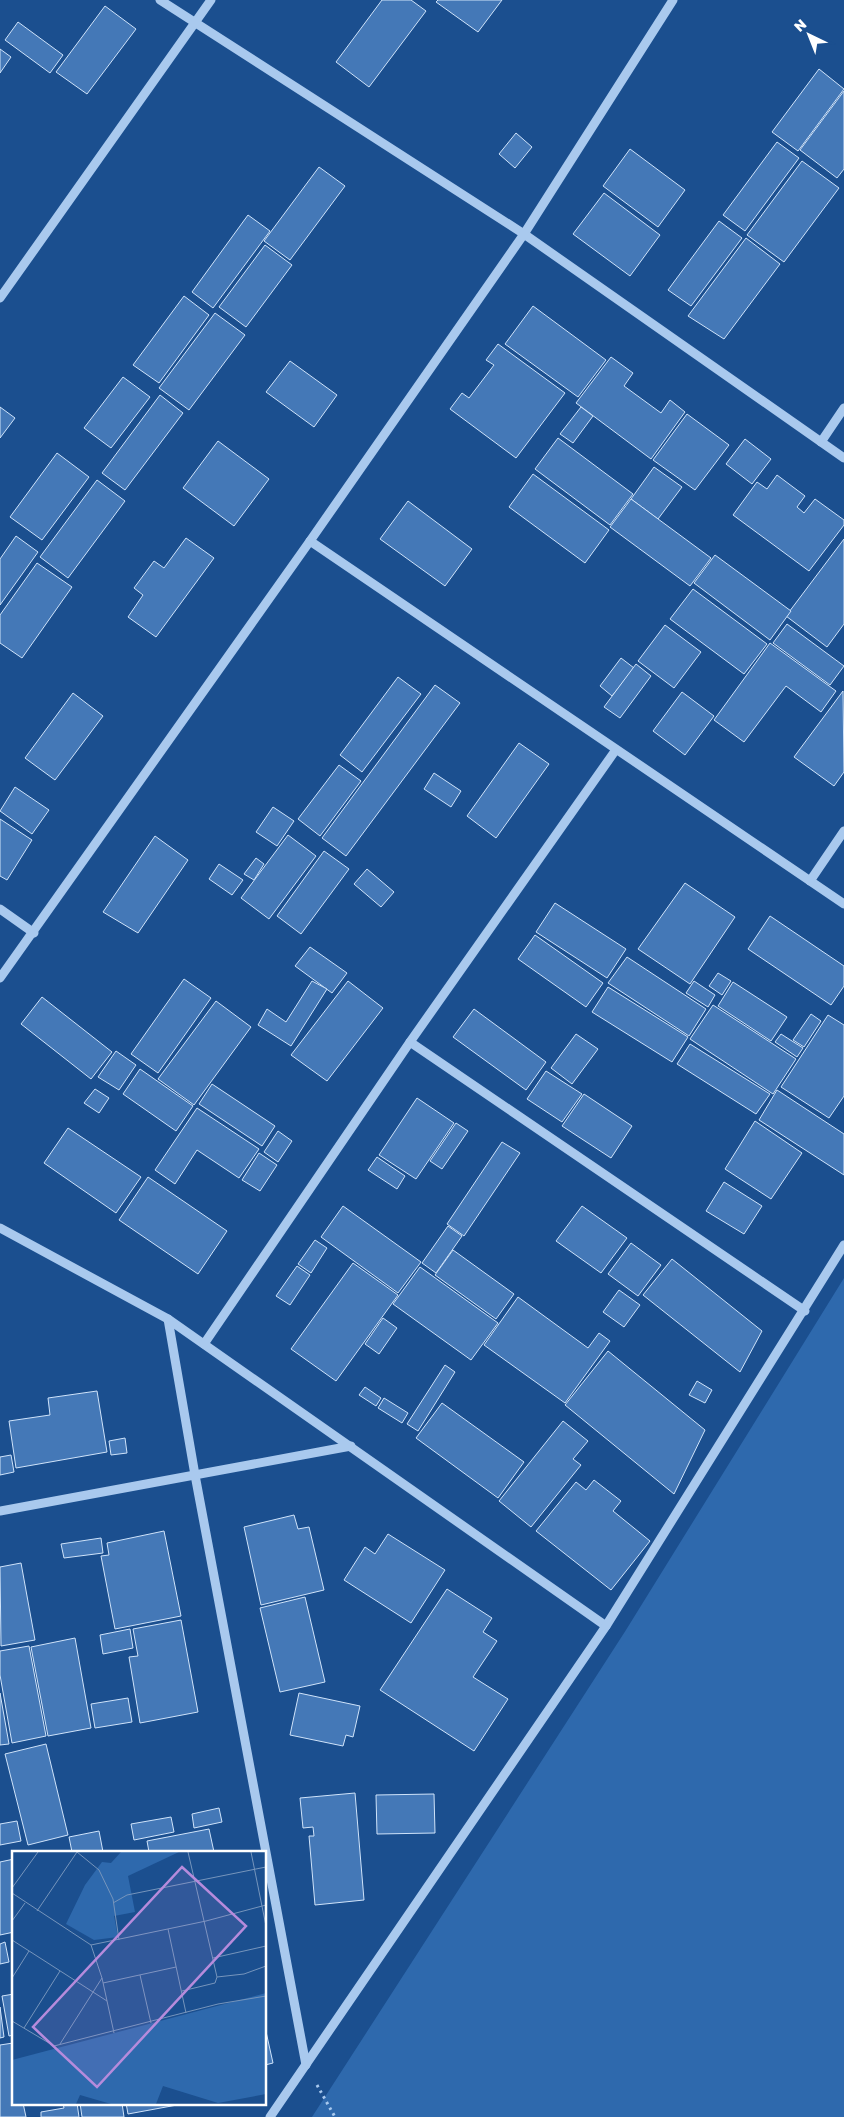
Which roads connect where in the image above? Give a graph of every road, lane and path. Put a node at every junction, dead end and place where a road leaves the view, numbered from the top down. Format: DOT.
graph roads {
  1 [pos="160,0"];
  2 [pos="211,0"];
  3 [pos="673,0"];
  4 [pos="195,23"];
  5 [pos="524,234"];
  6 [pos="0,298"];
  7 [pos="844,408"];
  8 [pos="821,442"];
  9 [pos="844,458"];
  10 [pos="310,541"];
  11 [pos="615,751"];
  12 [pos="844,830"];
  13 [pos="810,881"];
  14 [pos="844,904"];
  15 [pos="0,909"];
  16 [pos="34,933"];
  17 [pos="0,978"];
  18 [pos="410,1042"];
  19 [pos="0,1228"];
  20 [pos="844,1245"];
  21 [pos="805,1311"];
  22 [pos="168,1318"];
  23 [pos="204,1344"];
  24 [pos="351,1446"];
  25 [pos="194,1475"];
  26 [pos="0,1511"];
  27 [pos="606,1626"];
  28 [pos="265,1851"];
  29 [pos="266,1854"];
  30 [pos="306,2065"];
  31 [pos="270,2117"];
  32 [pos="335,2117"];
  1 -- 4 [label="street"];
  2 -- 4 [label="street"];
  3 -- 5 [label="street"];
  4 -- 5 [label="street"];
  4 -- 6 [label="street"];
  5 -- 8 [label="street"];
  5 -- 10 [label="street"];
  7 -- 8 [label="street"];
  8 -- 9 [label="street"];
  10 -- 11 [label="street"];
  10 -- 16 [label="street"];
  11 -- 13 [label="street"];
  11 -- 18 [label="street"];
  12 -- 13 [label="street"];
  13 -- 14 [label="street"];
  15 -- 16 [label="street"];
  16 -- 17 [label="street"];
  18 -- 21 [label="street"];
  18 -- 23 [label="street"];
  19 -- 22 [label="street"];
  20 -- 21 [label="street"];
  21 -- 27 [label="street"];
  22 -- 23 [label="street"];
  22 -- 25 [label="street"];
  23 -- 24 [label="street"];
  24 -- 25 [label="street"];
  24 -- 27 [label="street"];
  25 -- 26 [label="street"];
  25 -- 28 [label="street"];
  27 -- 30 [label="street"];
  29 -- 30 [label="street"];
  30 -- 31 [label="street"];
  30 -- 32 [label="path"];
}
